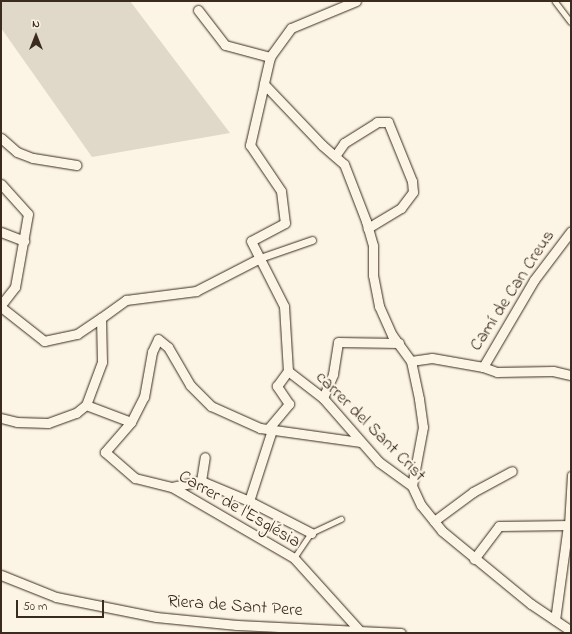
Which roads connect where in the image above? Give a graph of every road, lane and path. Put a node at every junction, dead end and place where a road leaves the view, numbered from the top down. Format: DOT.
graph roads {
  1 [pos="356,1"];
  2 [pos="556,1"];
  3 [pos="198,10"];
  4 [pos="571,22"];
  5 [pos="270,57"];
  6 [pos="264,84"];
  7 [pos="1,138"];
  8 [pos="335,156"];
  9 [pos="76,165"];
  10 [pos="1,184"];
  11 [pos="368,228"];
  12 [pos="571,231"];
  13 [pos="1,232"];
  14 [pos="312,240"];
  15 [pos="24,241"];
  16 [pos="260,258"];
  17 [pos="1,306"];
  18 [pos="101,318"];
  19 [pos="398,343"];
  20 [pos="411,361"];
  21 [pos="483,367"];
  22 [pos="288,371"];
  23 [pos="571,374"];
  24 [pos="323,398"];
  25 [pos="86,405"];
  26 [pos="1,418"];
  27 [pos="131,422"];
  28 [pos="270,430"];
  29 [pos="359,442"];
  30 [pos="205,457"];
  31 [pos="512,471"];
  32 [pos="571,475"];
  33 [pos="201,481"];
  34 [pos="412,486"];
  35 [pos="172,487"];
  36 [pos="249,501"];
  37 [pos="341,519"];
  38 [pos="434,521"];
  39 [pos="570,525"];
  40 [pos="311,533"];
  41 [pos="294,558"];
  42 [pos="474,559"];
  43 [pos="1,575"];
  44 [pos="554,620"];
  45 [pos="294,631"];
  46 [pos="328,631"];
  47 [pos="360,631"];
  48 [pos="571,631"];
  49 [pos="401,633"];
  1 -- 5 [label="street"];
  2 -- 4 [label="lane"];
  3 -- 5 [label="street"];
  5 -- 6 [label="street"];
  6 -- 8 [label="street"];
  6 -- 16 [label="street, carrer del Sant Crist"];
  7 -- 9 [label="street"];
  8 -- 11 [label="street"];
  8 -- 11 [label="street"];
  10 -- 15 [label="street"];
  11 -- 19 [label="street"];
  12 -- 21 [label="street, Camí de Can Creus"];
  13 -- 15 [label="street"];
  14 -- 16 [label="street"];
  15 -- 17 [label="street"];
  16 -- 18 [label="street"];
  16 -- 22 [label="street, carrer del Sant Crist"];
  17 -- 18 [label="street"];
  18 -- 25 [label="street"];
  19 -- 20 [label="street"];
  19 -- 24 [label="street"];
  20 -- 21 [label="street, Camí de Can Creus"];
  20 -- 34 [label="street"];
  21 -- 23 [label="street"];
  22 -- 24 [label="street, carrer del Sant Crist"];
  22 -- 28 [label="street"];
  24 -- 29 [label="street, carrer del Sant Crist"];
  25 -- 26 [label="street"];
  25 -- 27 [label="street"];
  27 -- 28 [label="street"];
  27 -- 35 [label="street, Carrer de l'Església"];
  28 -- 29 [label="street"];
  28 -- 36 [label="street"];
  29 -- 34 [label="street, carrer del Sant Crist"];
  30 -- 33 [label="street"];
  31 -- 38 [label="street"];
  32 -- 39 [label="street"];
  33 -- 35 [label="street"];
  33 -- 36 [label="street"];
  34 -- 38 [label="street, carrer del Sant Crist"];
  35 -- 41 [label="street, Carrer de l'Església"];
  36 -- 40 [label="street"];
  37 -- 40 [label="lane"];
  38 -- 42 [label="street, carrer del Sant Crist"];
  39 -- 42 [label="street"];
  39 -- 44 [label="street"];
  40 -- 41 [label="lane"];
  41 -- 47 [label="street, Carrer de l'Església"];
  42 -- 44 [label="street, carrer del Sant Crist"];
  43 -- 45 [label="street, Riera de Sant Pere"];
  44 -- 48 [label="street, carrer del Sant Crist"];
  45 -- 46 [label="street, Riera de Sant Pere"];
  46 -- 47 [label="street, Riera de Sant Pere"];
  47 -- 49 [label="street, Riera de Sant Pere"];
}
